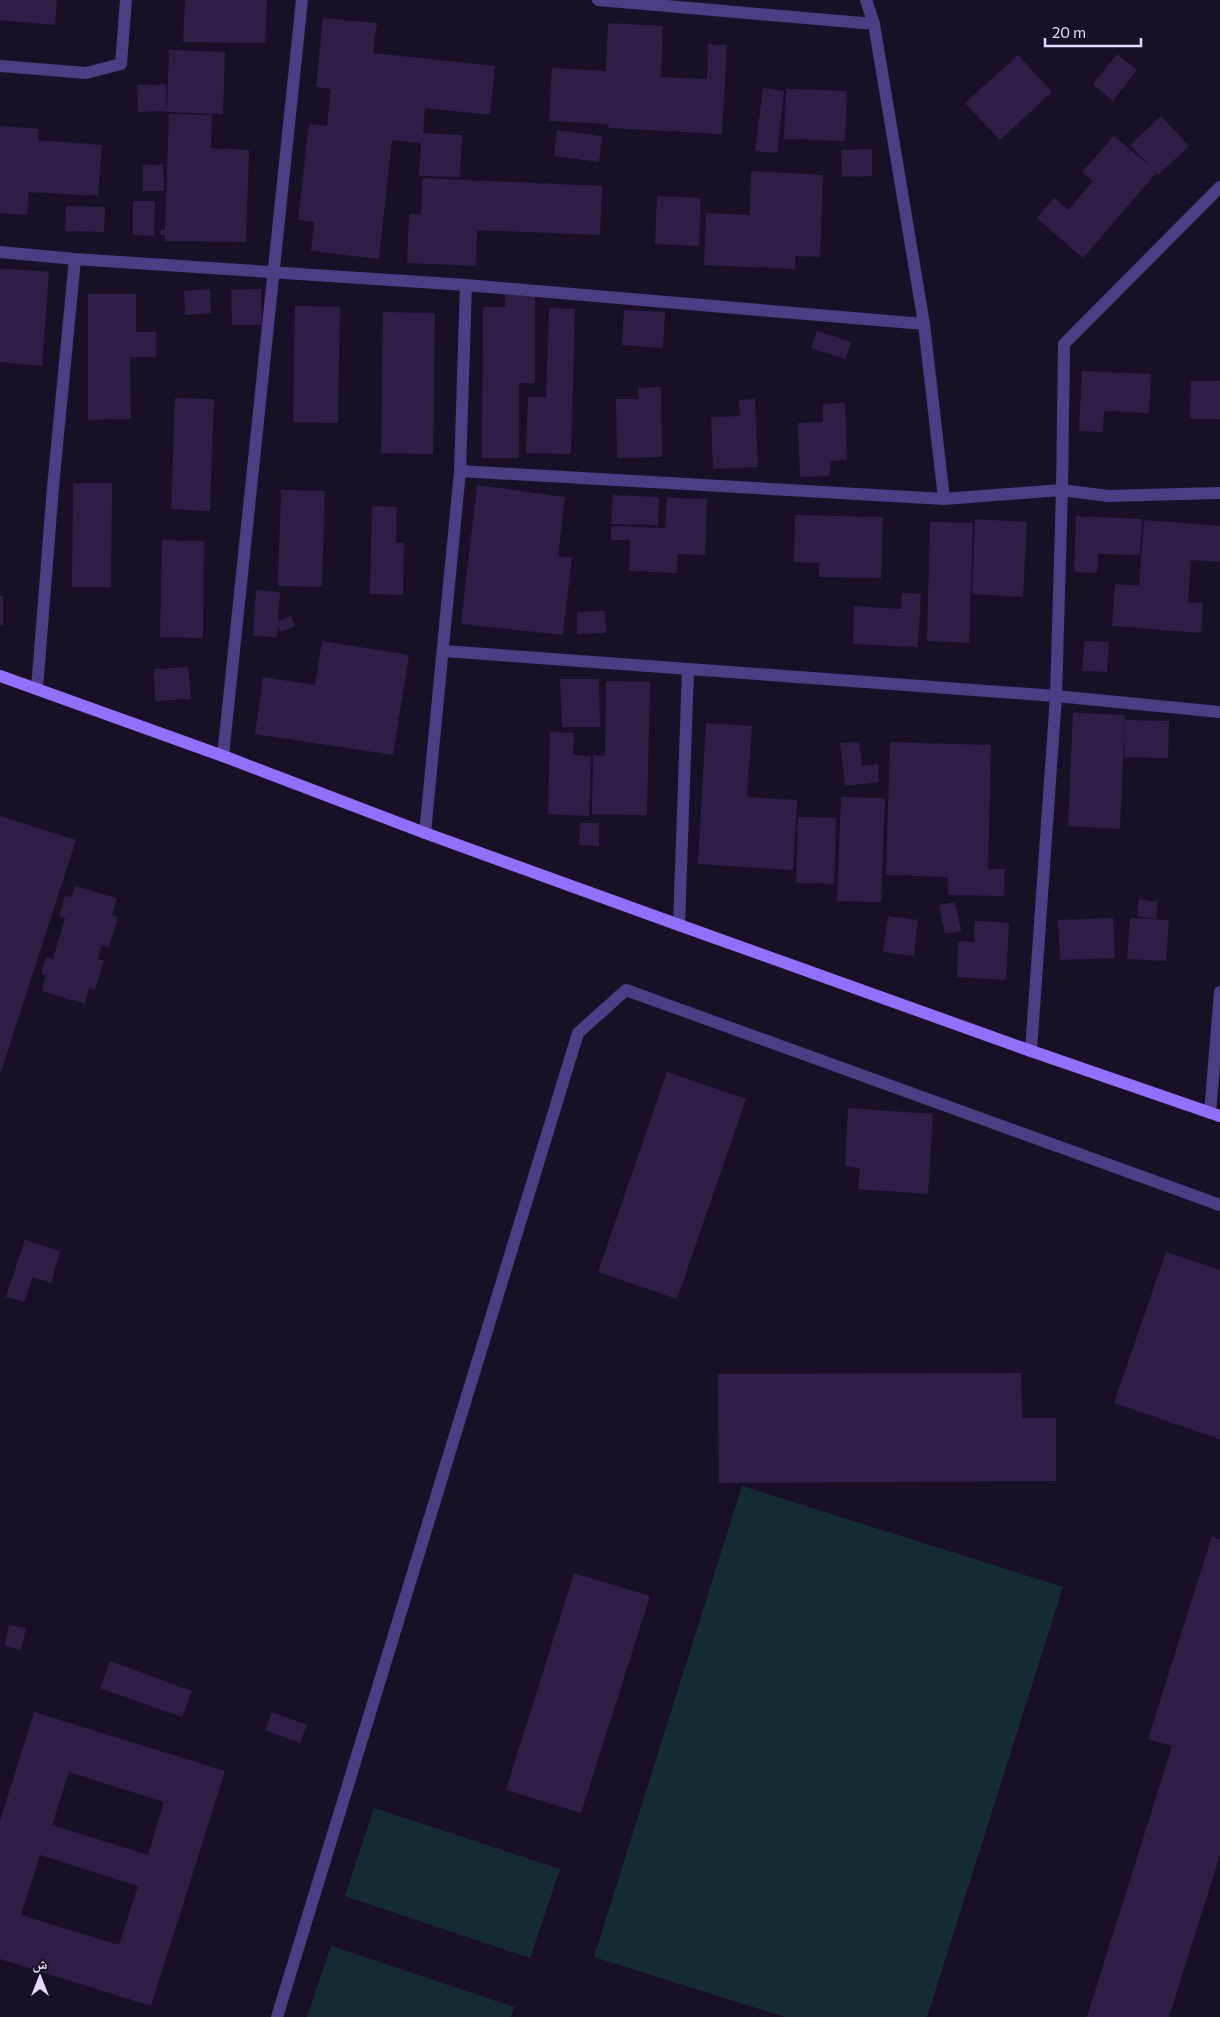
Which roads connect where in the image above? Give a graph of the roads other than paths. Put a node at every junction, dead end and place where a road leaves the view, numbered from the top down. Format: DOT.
graph roads {
  1 [pos="126,0"];
  2 [pos="302,0"];
  3 [pos="598,0"];
  4 [pos="866,0"];
  5 [pos="874,24"];
  6 [pos="0,66"];
  7 [pos="1220,187"];
  8 [pos="0,252"];
  9 [pos="75,260"];
  10 [pos="274,273"];
  11 [pos="466,284"];
  12 [pos="924,324"];
  13 [pos="460,471"];
  14 [pos="1062,490"];
  15 [pos="1220,492"];
  16 [pos="944,499"];
  17 [pos="444,651"];
  18 [pos="688,670"];
  19 [pos="0,676"];
  20 [pos="37,689"];
  21 [pos="1056,696"];
  22 [pos="1220,712"];
  23 [pos="223,756"];
  24 [pos="426,833"];
  25 [pos="679,925"];
  26 [pos="1220,992"];
  27 [pos="1031,1051"];
  28 [pos="1215,1114"];
  29 [pos="1220,1205"];
  30 [pos="277,2017"];
  1 -- 6 [label="street"];
  2 -- 10 [label="street"];
  3 -- 5 [label="street"];
  4 -- 5 [label="street"];
  5 -- 12 [label="street"];
  7 -- 14 [label="street"];
  8 -- 9 [label="street"];
  9 -- 10 [label="street"];
  9 -- 20 [label="street"];
  10 -- 11 [label="street"];
  10 -- 23 [label="street"];
  11 -- 12 [label="street"];
  11 -- 13 [label="street"];
  12 -- 16 [label="street"];
  13 -- 16 [label="street"];
  13 -- 17 [label="street"];
  14 -- 15 [label="street"];
  14 -- 16 [label="street"];
  14 -- 21 [label="street"];
  17 -- 18 [label="street"];
  17 -- 24 [label="street"];
  18 -- 21 [label="street"];
  18 -- 25 [label="street"];
  19 -- 20 [label="main road"];
  20 -- 23 [label="main road"];
  21 -- 22 [label="street"];
  21 -- 27 [label="street"];
  23 -- 24 [label="main road"];
  24 -- 25 [label="main road"];
  25 -- 27 [label="main road"];
  26 -- 28 [label="street"];
  27 -- 28 [label="main road"];
  29 -- 30 [label="street"];
}
